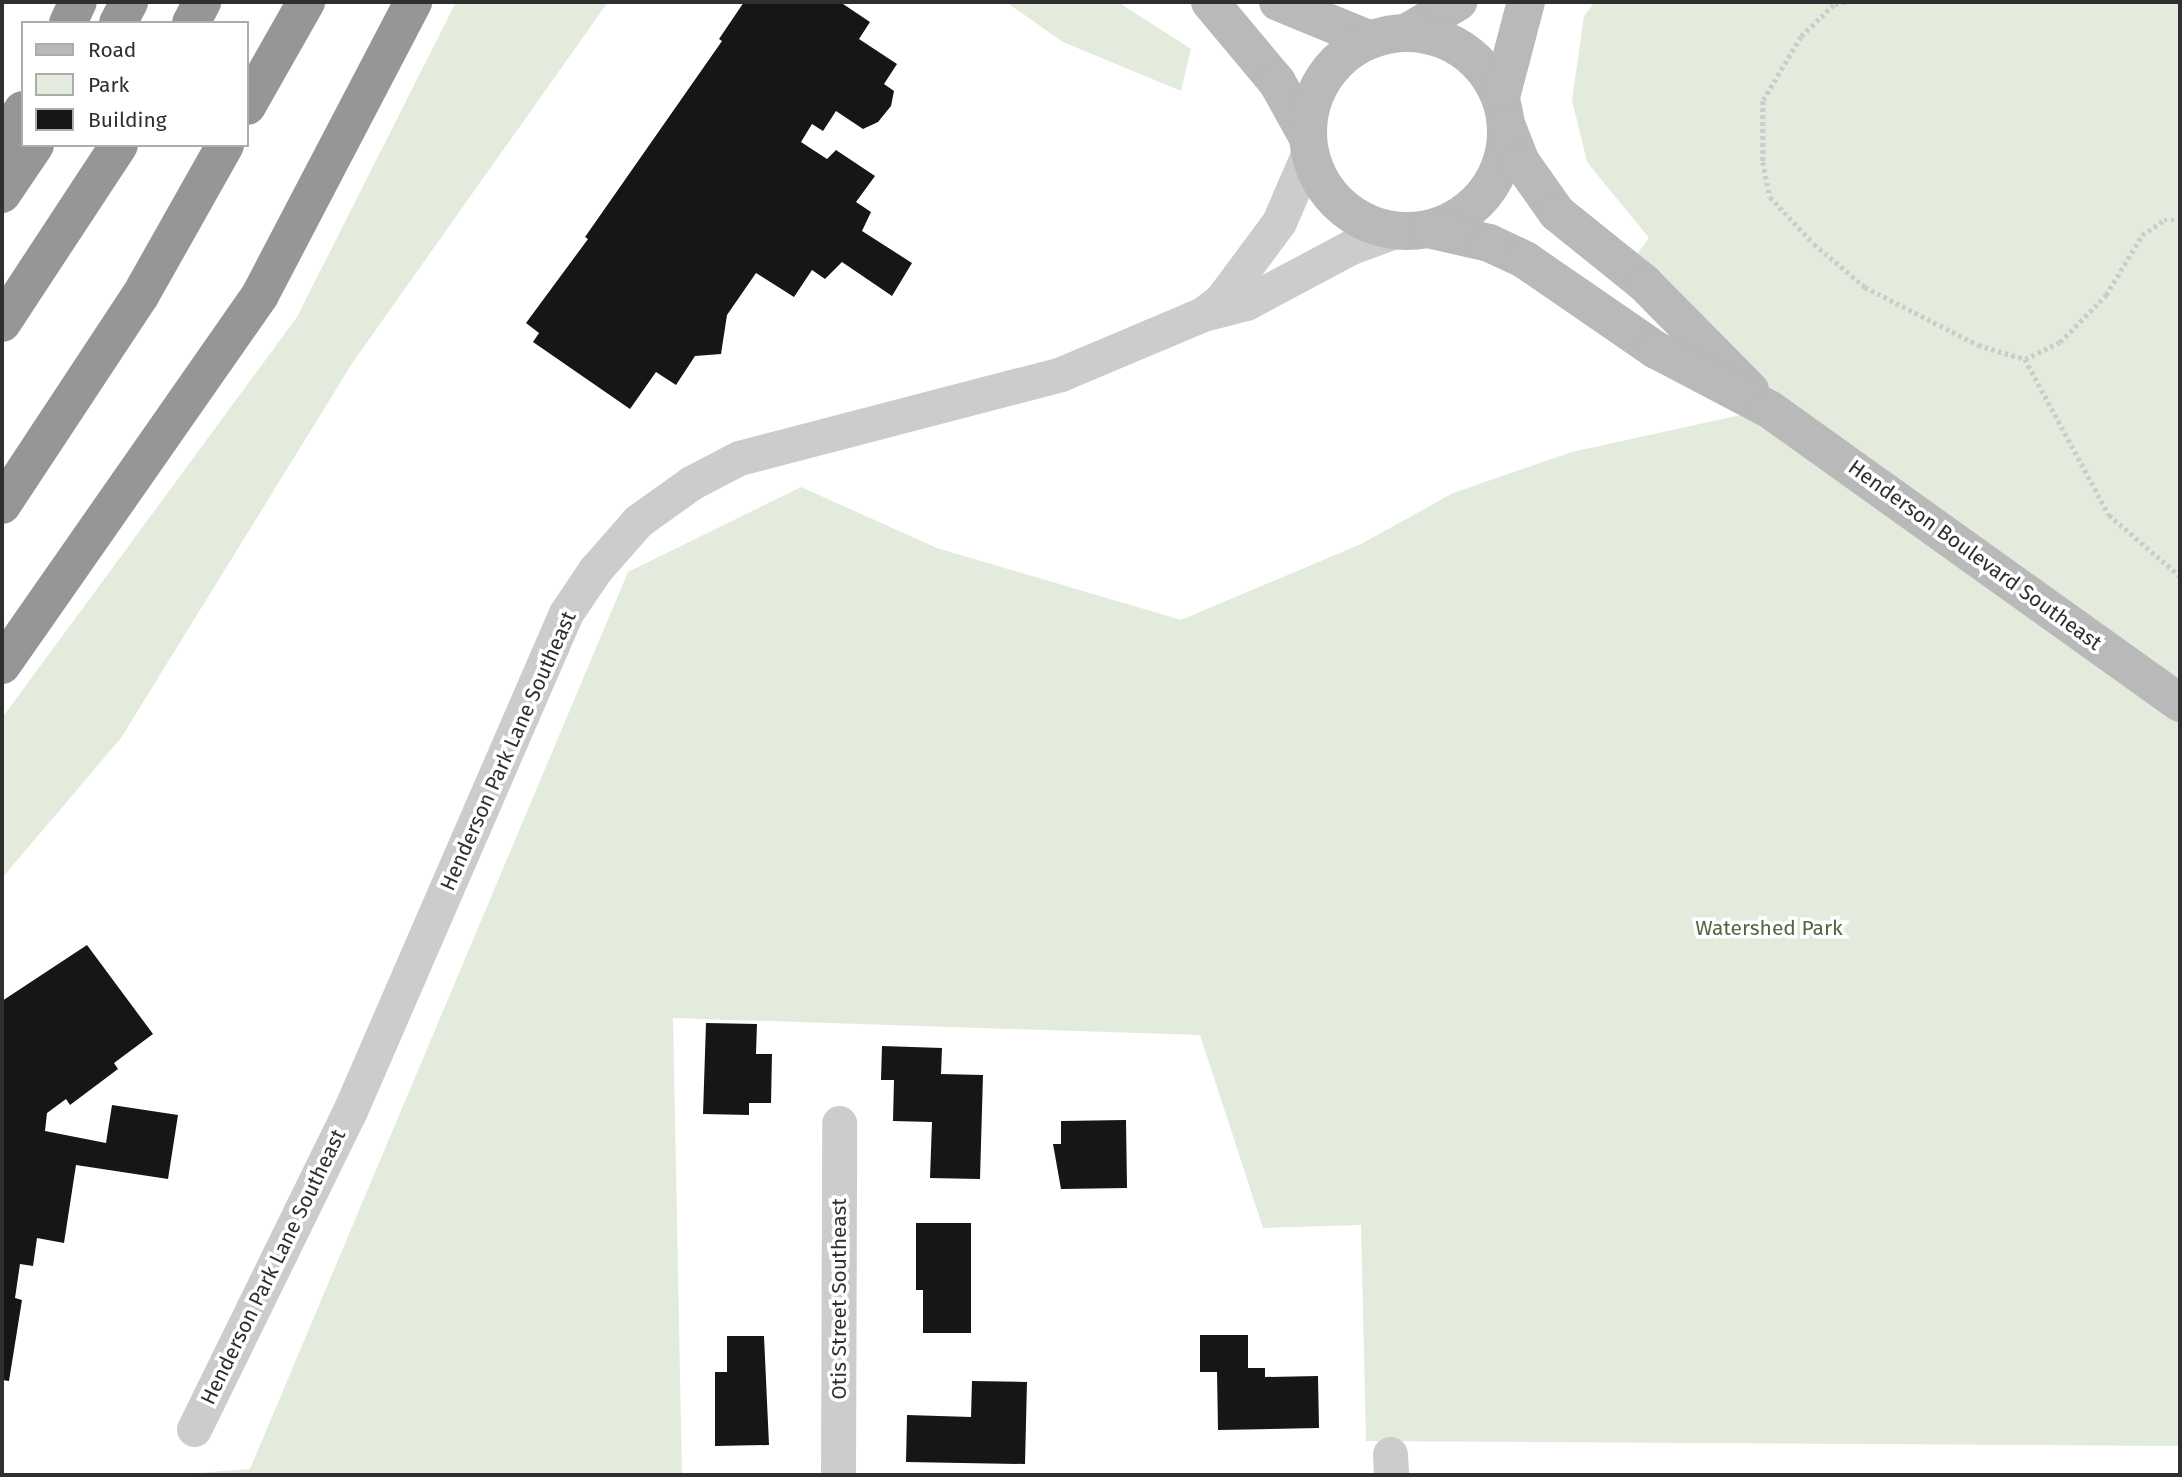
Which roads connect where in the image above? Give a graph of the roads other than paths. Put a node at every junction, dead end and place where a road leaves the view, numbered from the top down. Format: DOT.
graph roads {
  1 [pos="78,2"];
  2 [pos="129,2"];
  3 [pos="202,2"];
  4 [pos="306,2"];
  5 [pos="413,2"];
  6 [pos="1210,2"];
  7 [pos="1278,2"];
  8 [pos="1458,2"];
  9 [pos="1526,2"];
  10 [pos="69,21"];
  11 [pos="119,21"];
  12 [pos="192,21"];
  13 [pos="1389,37"];
  14 [pos="248,104"];
  15 [pos="1503,111"];
  16 [pos="21,113"];
  17 [pos="2,143"];
  18 [pos="1309,143"];
  19 [pos="34,147"];
  20 [pos="118,147"];
  21 [pos="224,147"];
  22 [pos="2,194"];
  23 [pos="1412,230"];
  24 [pos="1203,314"];
  25 [pos="2,323"];
  26 [pos="1769,409"];
  27 [pos="2,505"];
  28 [pos="2,666"];
  29 [pos="2180,703"];
  30 [pos="839,1123"];
  31 [pos="194,1429"];
  32 [pos="838,1475"];
  1 -- 10 [label="highway"];
  2 -- 11 [label="highway"];
  3 -- 12 [label="highway"];
  4 -- 14 [label="highway"];
  5 -- 28 [label="highway"];
  6 -- 18 [label="main road"];
  7 -- 13 [label="main road"];
  8 -- 13 [label="main road"];
  9 -- 15 [label="main road"];
  13 -- 15 [label="main road"];
  13 -- 18 [label="main road"];
  15 -- 23 [label="main road"];
  15 -- 26 [label="main road, Henderson Boulevard Southeast"];
  16 -- 17 [label="highway"];
  18 -- 23 [label="main road"];
  18 -- 24 [label="street, Henderson Park Lane Southeast"];
  19 -- 22 [label="highway"];
  20 -- 25 [label="highway"];
  21 -- 27 [label="highway"];
  23 -- 24 [label="street, Henderson Park Lane Southeast"];
  23 -- 26 [label="main road, Henderson Boulevard Southeast"];
  24 -- 31 [label="street, Henderson Park Lane Southeast"];
  26 -- 29 [label="main road, Henderson Boulevard Southeast"];
  30 -- 32 [label="street, Otis Street Southeast"];
}
